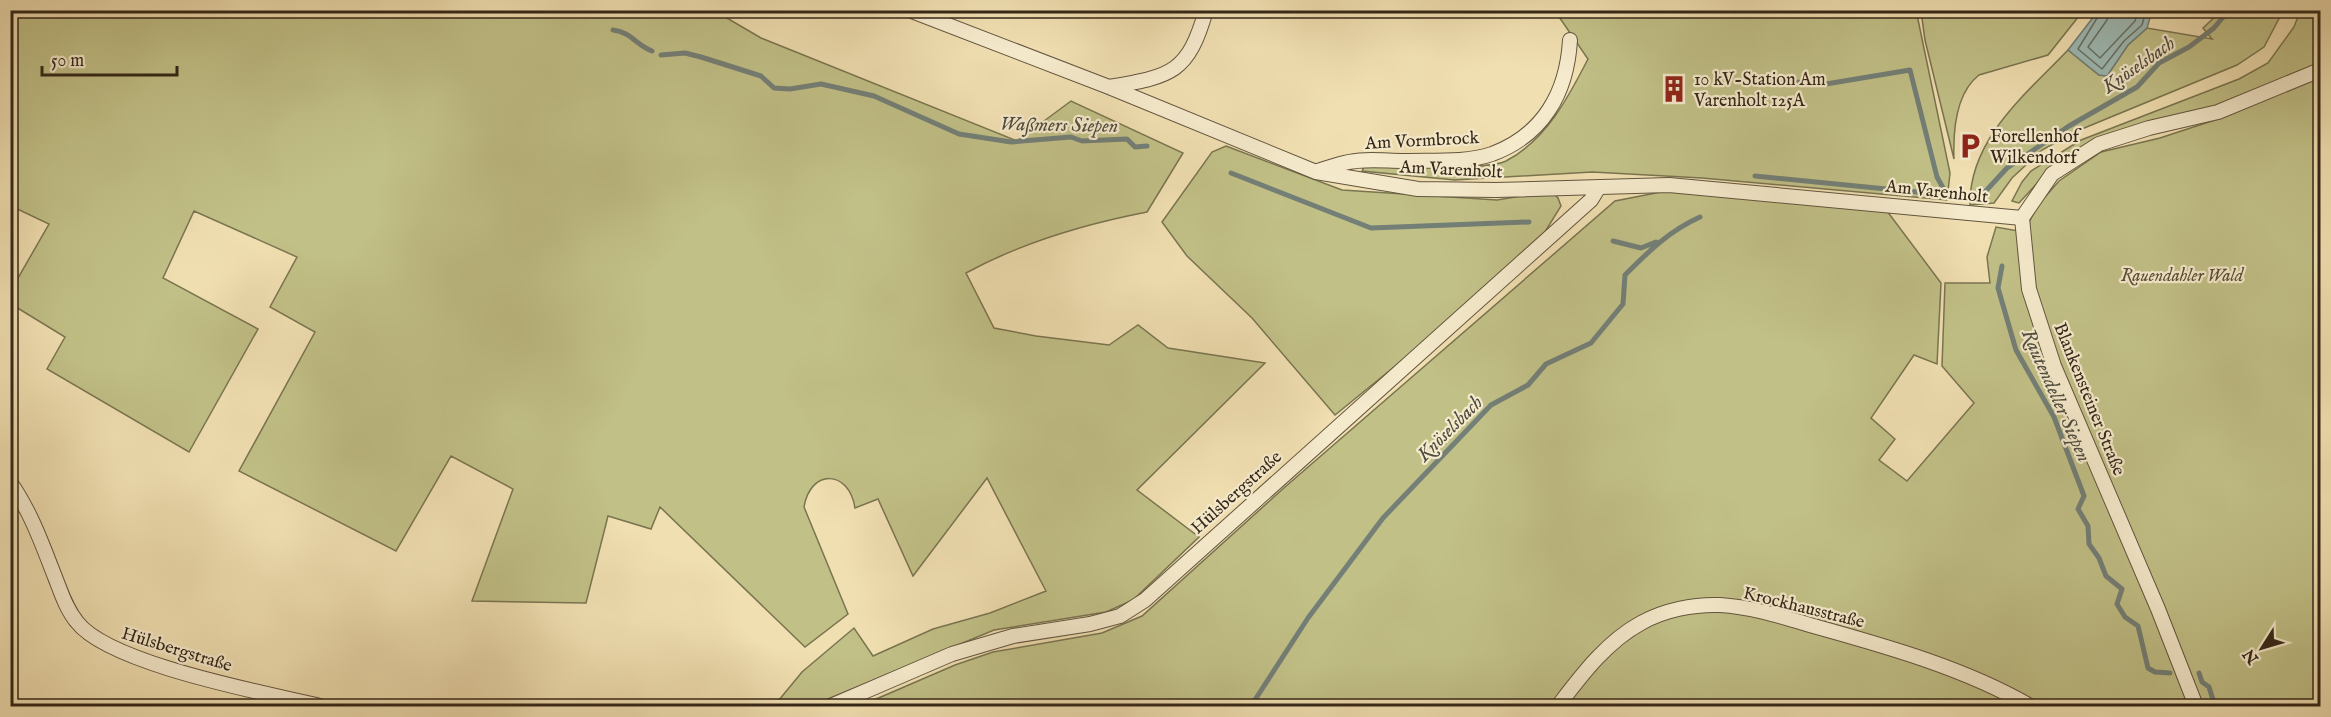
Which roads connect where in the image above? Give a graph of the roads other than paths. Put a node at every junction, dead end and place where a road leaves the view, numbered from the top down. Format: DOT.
graph roads {
  1 [pos="909,10"];
  2 [pos="1206,10"];
  3 [pos="1570,40"];
  4 [pos="2320,70"];
  5 [pos="1109,87"];
  6 [pos="1316,172"];
  7 [pos="1599,187"];
  8 [pos="2022,218"];
  9 [pos="10,482"];
  10 [pos="320,706"];
  11 [pos="831,706"];
  12 [pos="1558,706"];
  13 [pos="2030,706"];
  14 [pos="2196,706"];
  1 -- 5 [label="street, Am Varenholt"];
  2 -- 5 [label="street"];
  3 -- 6 [label="street, Am Vormbrock"];
  4 -- 8 [label="street"];
  5 -- 6 [label="street, Am Varenholt"];
  6 -- 7 [label="street, Am Varenholt"];
  7 -- 8 [label="street, Am Varenholt"];
  7 -- 11 [label="street, Hülsbergstraße"];
  8 -- 14 [label="street, Blankensteiner Straße"];
  9 -- 10 [label="street, Hülsbergstraße"];
  12 -- 13 [label="street, Krockhausstraße"];
}
